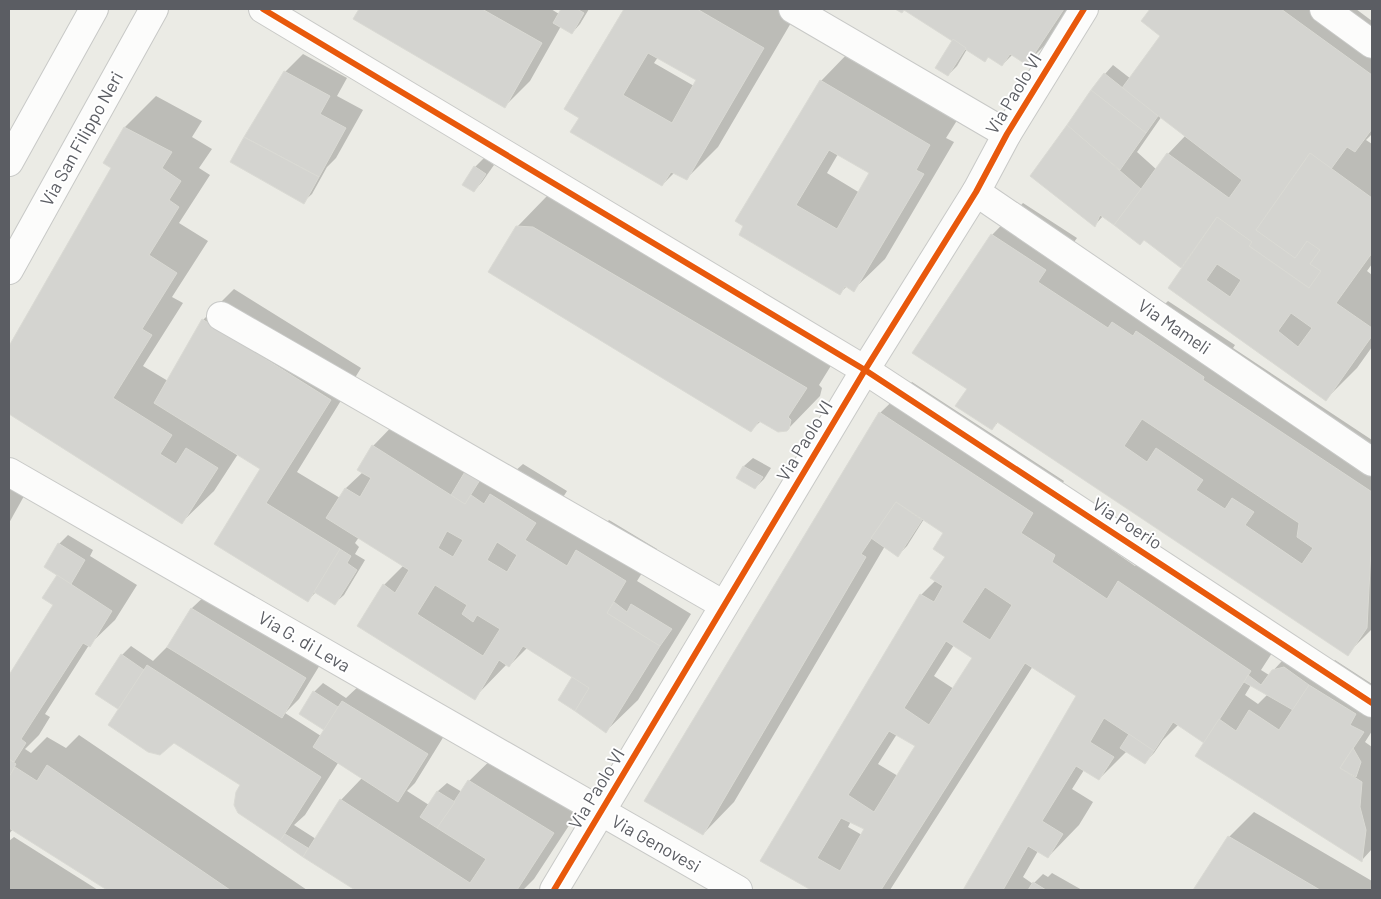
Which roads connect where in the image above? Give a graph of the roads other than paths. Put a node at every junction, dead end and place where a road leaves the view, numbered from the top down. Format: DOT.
graph roads {
  1 [pos="94,9"];
  2 [pos="154,9"];
  3 [pos="263,9"];
  4 [pos="792,9"];
  5 [pos="1084,9"];
  6 [pos="1324,9"];
  7 [pos="1372,44"];
  8 [pos="1007,134"];
  9 [pos="9,162"];
  10 [pos="976,192"];
  11 [pos="9,270"];
  12 [pos="221,316"];
  13 [pos="865,370"];
  14 [pos="1372,462"];
  15 [pos="9,472"];
  16 [pos="724,605"];
  17 [pos="1372,703"];
  18 [pos="600,812"];
  19 [pos="554,890"];
  20 [pos="738,890"];
  1 -- 9 [label="street"];
  2 -- 11 [label="street, Via San Filippo Neri"];
  3 -- 13 [label="street, Via Poerio"];
  4 -- 8 [label="street"];
  5 -- 8 [label="street, Via Paolo VI"];
  6 -- 7 [label="street"];
  8 -- 10 [label="street, Via Paolo VI"];
  10 -- 13 [label="street, Via Paolo VI"];
  10 -- 14 [label="street, Via Mameli"];
  12 -- 16 [label="street"];
  13 -- 16 [label="street, Via Paolo VI"];
  13 -- 17 [label="street, Via Poerio"];
  15 -- 18 [label="street, Via G. di Leva"];
  16 -- 18 [label="street, Via Paolo VI"];
  18 -- 19 [label="street, Via Paolo VI"];
  18 -- 20 [label="street, Via Genovesi"];
}
